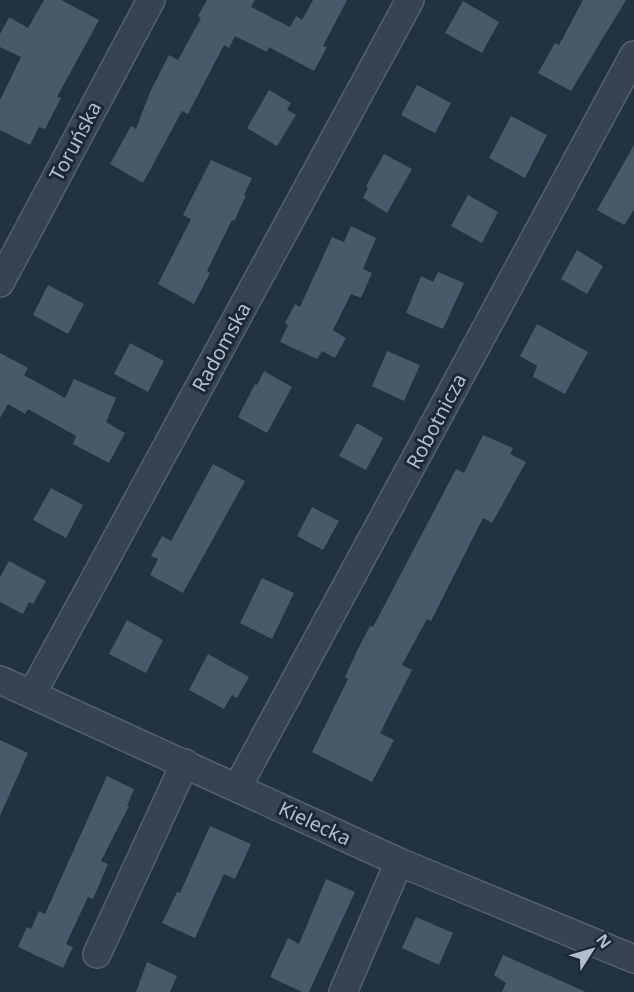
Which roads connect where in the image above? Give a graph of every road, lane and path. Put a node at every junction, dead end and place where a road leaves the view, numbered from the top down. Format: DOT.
graph roads {
  1 [pos="151,0"];
  2 [pos="410,0"];
  3 [pos="634,55"];
  4 [pos="0,283"];
  5 [pos="0,680"];
  6 [pos="32,694"];
  7 [pos="184,763"];
  8 [pos="237,788"];
  9 [pos="399,862"];
  10 [pos="97,954"];
  11 [pos="634,959"];
  12 [pos="343,992"];
  1 -- 4 [label="street, Toruńska"];
  2 -- 6 [label="street, Radomska"];
  3 -- 8 [label="street, Robotnicza"];
  5 -- 6 [label="street, Kielecka"];
  6 -- 7 [label="street, Kielecka"];
  7 -- 8 [label="street, Kielecka"];
  7 -- 10 [label="street"];
  8 -- 9 [label="street, Kielecka"];
  9 -- 11 [label="street, Kielecka"];
  9 -- 12 [label="street"];
}
